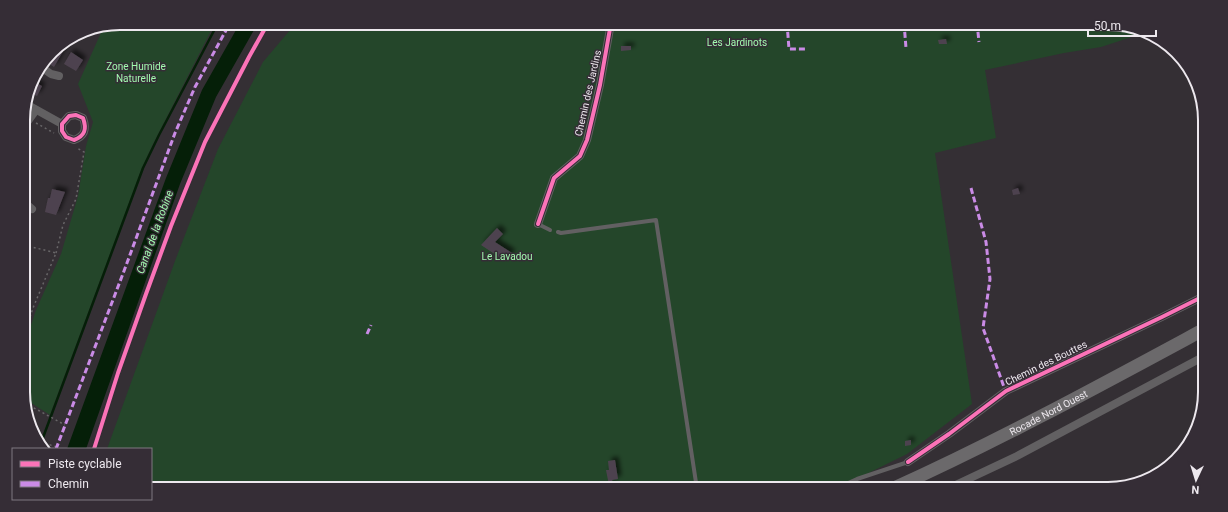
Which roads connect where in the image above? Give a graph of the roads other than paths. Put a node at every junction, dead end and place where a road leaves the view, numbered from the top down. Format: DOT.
graph roads {
  1 [pos="264,30"];
  2 [pos="610,30"];
  3 [pos="45,70"];
  4 [pos="59,76"];
  5 [pos="31,107"];
  6 [pos="36,110"];
  7 [pos="30,119"];
  8 [pos="62,124"];
  9 [pos="538,224"];
  10 [pos="550,230"];
  11 [pos="558,232"];
  12 [pos="1198,299"];
  13 [pos="1198,333"];
  14 [pos="1198,360"];
  15 [pos="94,448"];
  16 [pos="908,462"];
  17 [pos="696,482"];
  18 [pos="850,482"];
  19 [pos="907,482"];
  20 [pos="962,482"];
  1 -- 15 [label="lane"];
  2 -- 9 [label="street, Chemin des Jardins"];
  3 -- 4 [label="street"];
  5 -- 6 [label="street"];
  6 -- 7 [label="street"];
  6 -- 8 [label="street"];
  9 -- 10 [label="lane"];
  11 -- 17 [label="lane"];
  12 -- 16 [label="street, Chemin des Bouttes"];
  13 -- 19 [label="main road, Rocade Nord Ouest"];
  14 -- 20 [label="street"];
  16 -- 18 [label="lane"];
}
